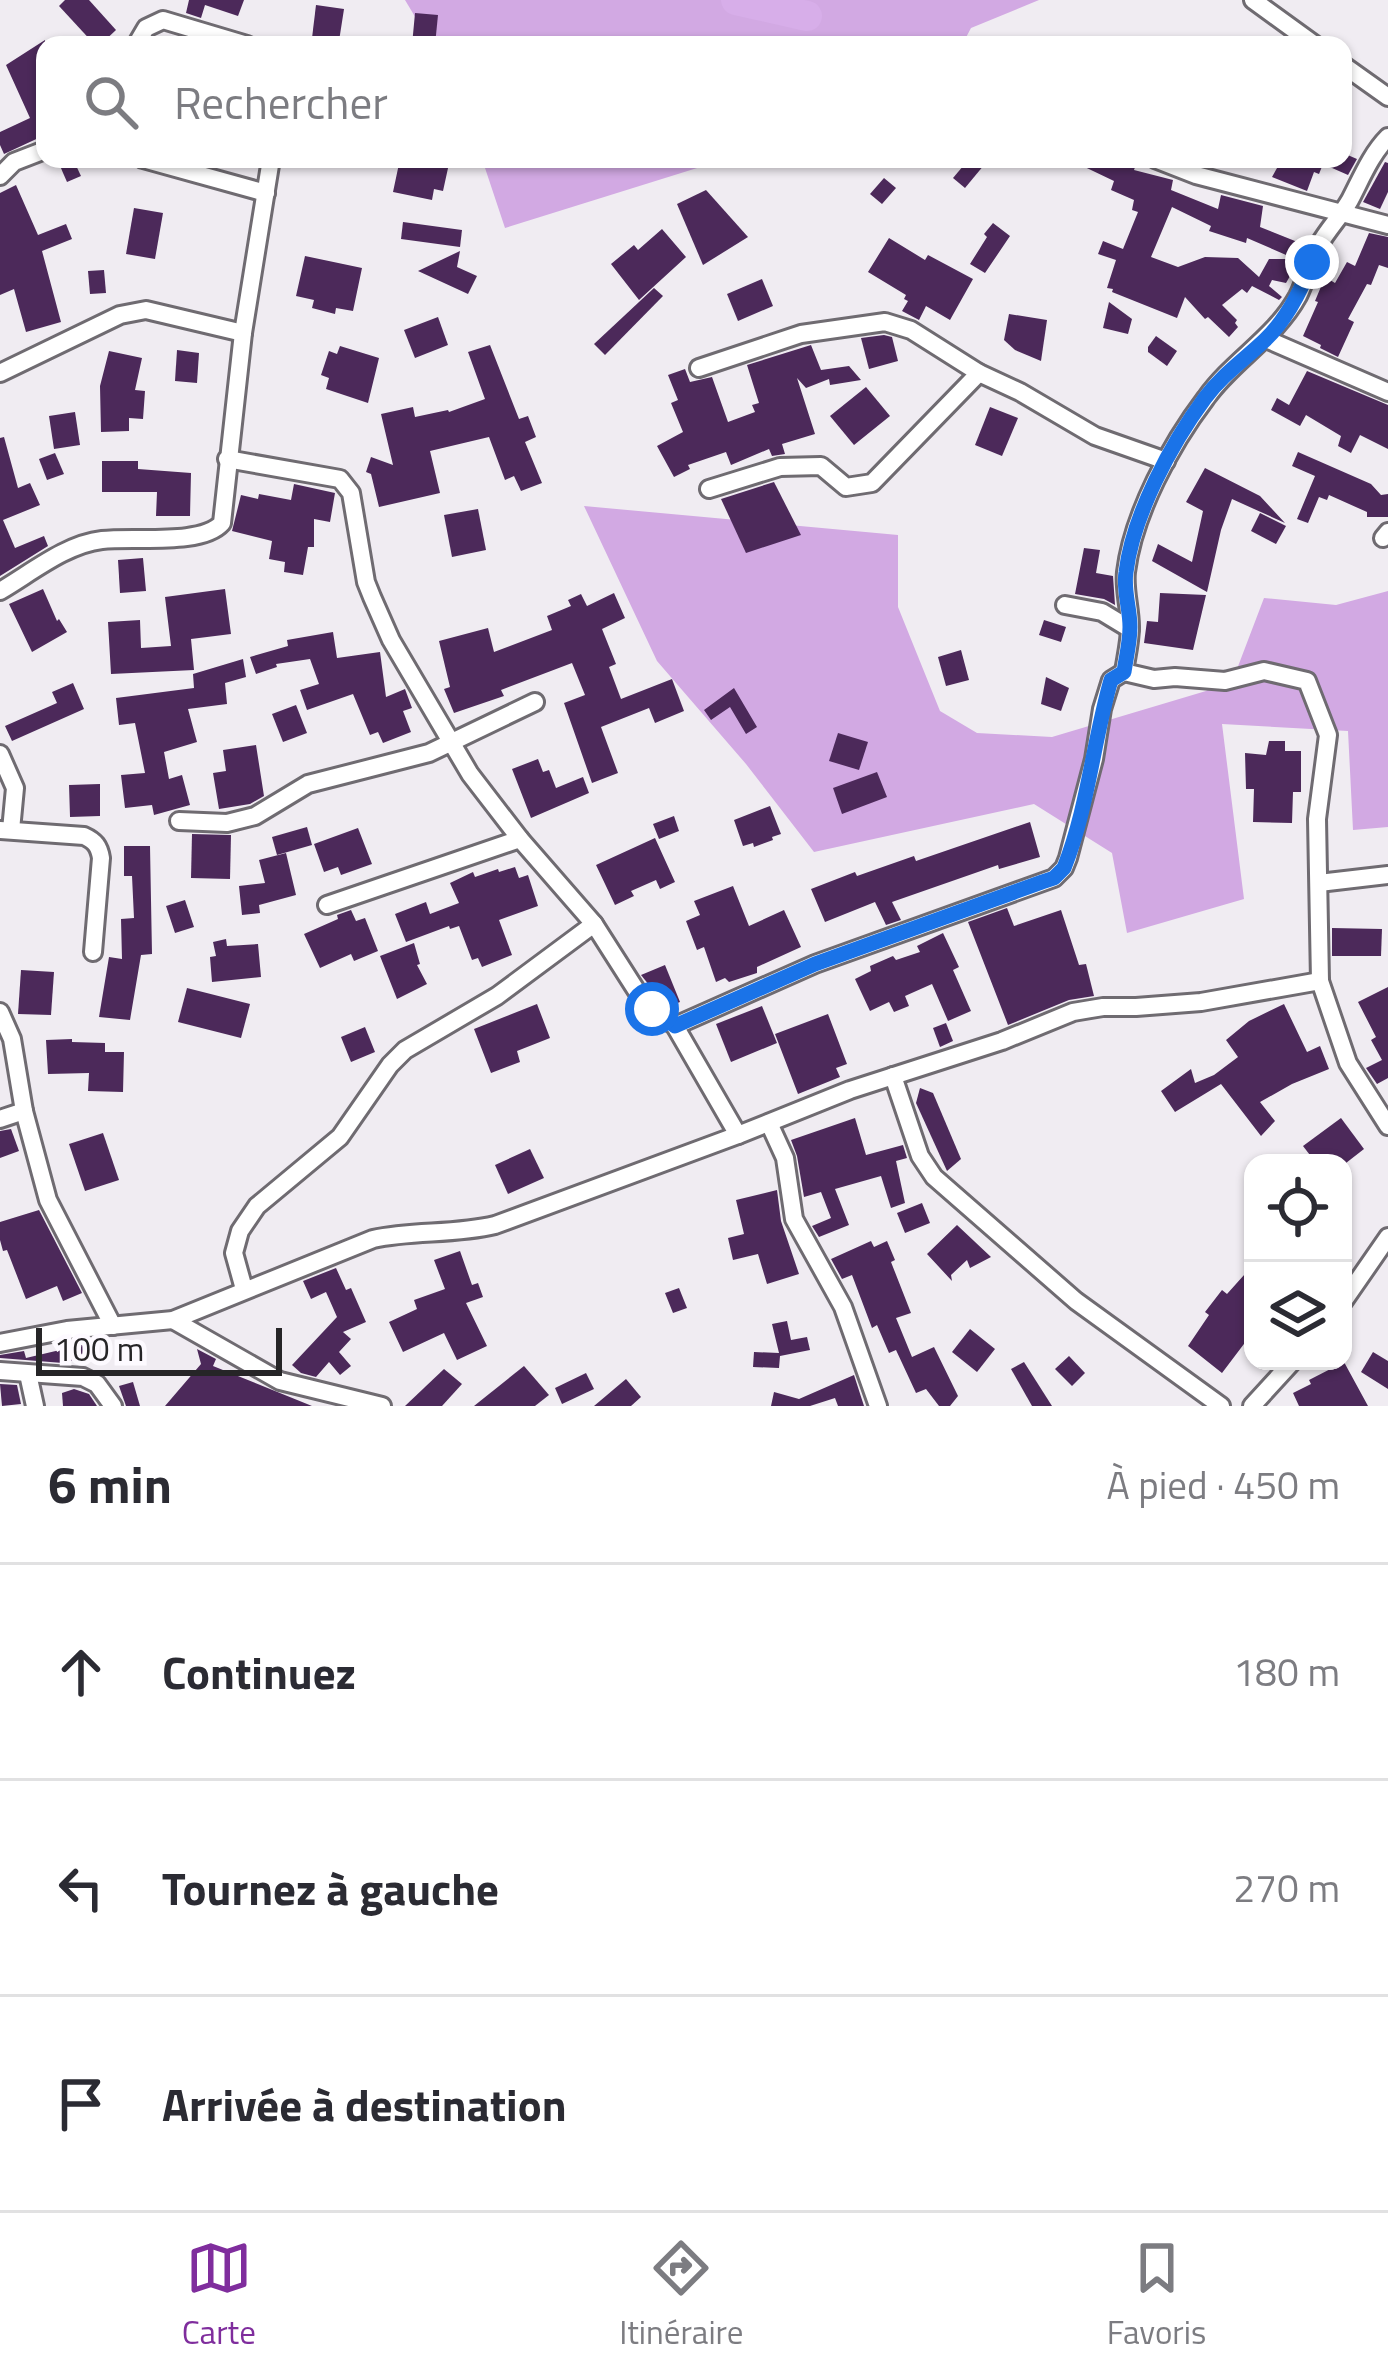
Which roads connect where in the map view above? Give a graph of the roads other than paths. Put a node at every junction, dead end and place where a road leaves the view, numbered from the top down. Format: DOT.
graph roads {
  1 [pos="1252,0"];
  2 [pos="141,36"];
  3 [pos="217,36"];
  4 [pos="1303,36"];
  5 [pos="1352,71"];
  6 [pos="1388,97"];
  7 [pos="1388,137"];
  8 [pos="36,153"];
  9 [pos="176,168"];
  10 [pos="270,168"];
  11 [pos="1177,168"];
  12 [pos="0,176"];
  13 [pos="266,193"];
  14 [pos="1342,214"];
  15 [pos="1388,225"];
  16 [pos="243,333"];
  17 [pos="1266,339"];
  18 [pos="698,368"];
  19 [pos="0,373"];
  20 [pos="979,373"];
  21 [pos="1388,392"];
  22 [pos="227,459"];
  23 [pos="1166,461"];
  24 [pos="709,489"];
  25 [pos="0,591"];
  26 [pos="1065,605"];
  27 [pos="1130,629"];
  28 [pos="1124,672"];
  29 [pos="535,702"];
  30 [pos="451,742"];
  31 [pos="0,754"];
  32 [pos="178,821"];
  33 [pos="6,830"];
  34 [pos="520,839"];
  35 [pos="1388,875"];
  36 [pos="1319,883"];
  37 [pos="327,905"];
  38 [pos="594,924"];
  39 [pos="93,952"];
  40 [pos="1320,981"];
  41 [pos="0,1012"];
  42 [pos="675,1026"];
  43 [pos="893,1076"];
  44 [pos="24,1111"];
  45 [pos="0,1118"];
  46 [pos="770,1123"];
  47 [pos="1388,1126"];
  48 [pos="738,1135"];
  49 [pos="1388,1237"];
  50 [pos="244,1289"];
  51 [pos="1352,1290"];
  52 [pos="173,1320"];
  53 [pos="113,1326"];
  54 [pos="0,1343"];
  55 [pos="1285,1370"];
  56 [pos="0,1371"];
  57 [pos="28,1374"];
  58 [pos="35,1406"];
  59 [pos="113,1406"];
  60 [pos="382,1406"];
  61 [pos="878,1406"];
  62 [pos="1221,1406"];
  63 [pos="1252,1406"];
  1 -- 4 [label="street"];
  2 -- 3 [label="street"];
  5 -- 6 [label="street"];
  7 -- 14 [label="street"];
  8 -- 12 [label="street"];
  9 -- 13 [label="street"];
  10 -- 13 [label="street"];
  11 -- 14 [label="street"];
  13 -- 16 [label="street"];
  14 -- 15 [label="street"];
  14 -- 17 [label="street"];
  16 -- 19 [label="street"];
  16 -- 22 [label="street"];
  17 -- 21 [label="street"];
  17 -- 23 [label="street"];
  18 -- 20 [label="street"];
  20 -- 23 [label="street"];
  20 -- 24 [label="street"];
  22 -- 25 [label="street"];
  22 -- 30 [label="street"];
  23 -- 27 [label="street"];
  26 -- 27 [label="street"];
  27 -- 28 [label="street"];
  28 -- 36 [label="street"];
  28 -- 42 [label="street"];
  29 -- 30 [label="street"];
  30 -- 32 [label="street"];
  30 -- 34 [label="street"];
  31 -- 33 [label="street"];
  33 -- 39 [label="street"];
  34 -- 37 [label="street"];
  34 -- 38 [label="street"];
  35 -- 36 [label="street"];
  36 -- 40 [label="street"];
  38 -- 42 [label="street"];
  38 -- 50 [label="street"];
  40 -- 43 [label="street"];
  40 -- 47 [label="street"];
  41 -- 44 [label="street"];
  42 -- 48 [label="street"];
  43 -- 46 [label="street"];
  43 -- 62 [label="street"];
  44 -- 45 [label="street"];
  44 -- 53 [label="street"];
  46 -- 48 [label="street"];
  46 -- 61 [label="street"];
  48 -- 50 [label="street"];
  49 -- 51 [label="street"];
  50 -- 52 [label="street"];
  52 -- 53 [label="street"];
  52 -- 60 [label="street"];
  53 -- 54 [label="street"];
  55 -- 63 [label="street"];
  56 -- 57 [label="street"];
  57 -- 58 [label="street"];
  57 -- 59 [label="street"];
}
